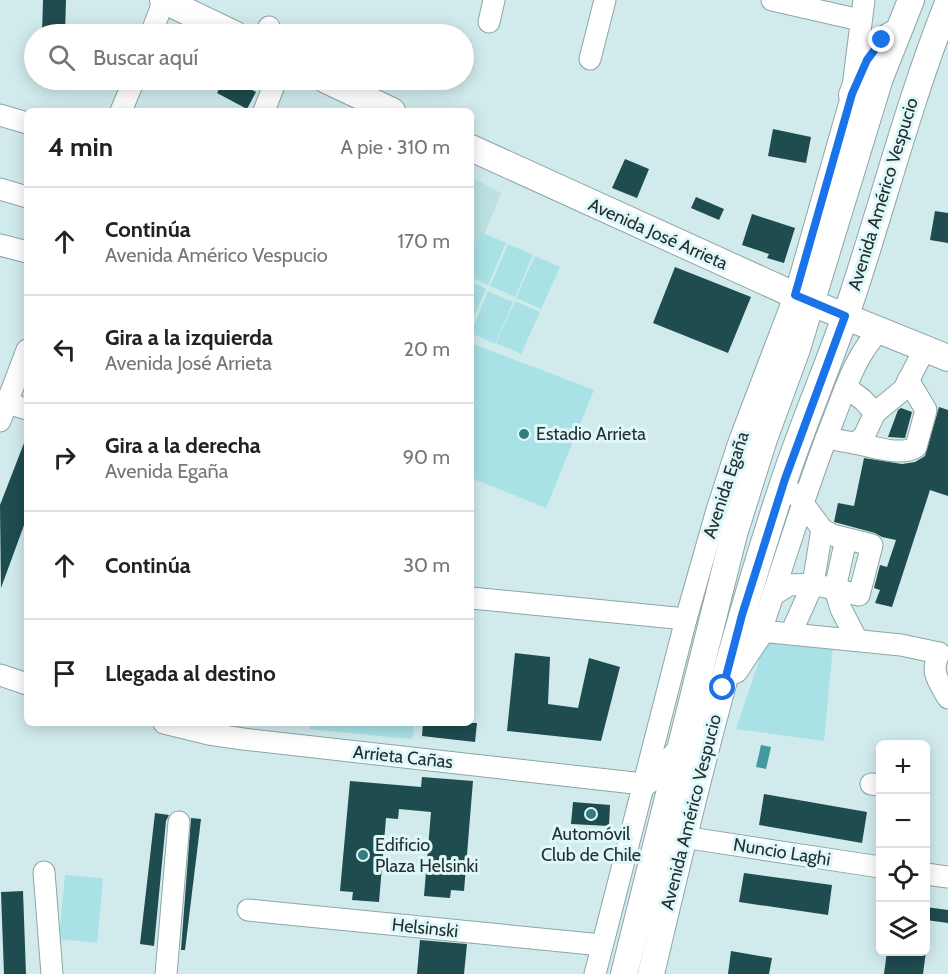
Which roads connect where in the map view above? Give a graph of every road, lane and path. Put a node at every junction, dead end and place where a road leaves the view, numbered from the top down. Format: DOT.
graph roads {
  1 [pos="164,0"];
  2 [pos="494,0"];
  3 [pos="605,0"];
  4 [pos="772,0"];
  5 [pos="911,0"];
  6 [pos="948,3"];
  7 [pos="862,10"];
  8 [pos="489,22"];
  9 [pos="155,24"];
  10 [pos="213,24"];
  11 [pos="898,32"];
  12 [pos="942,35"];
  13 [pos="590,59"];
  14 [pos="130,90"];
  15 [pos="272,90"];
  16 [pos="347,90"];
  17 [pos="852,94"];
  18 [pos="122,108"];
  19 [pos="265,108"];
  20 [pos="386,108"];
  21 [pos="0,115"];
  22 [pos="24,122"];
  23 [pos="474,149"];
  24 [pos="0,189"];
  25 [pos="24,196"];
  26 [pos="0,245"];
  27 [pos="24,251"];
  28 [pos="804,299"];
  29 [pos="845,316"];
  30 [pos="880,330"];
  31 [pos="925,348"];
  32 [pos="948,358"];
  33 [pos="24,360"];
  34 [pos="908,380"];
  35 [pos="846,387"];
  36 [pos="9,408"];
  37 [pos="874,413"];
  38 [pos="826,438"];
  39 [pos="854,443"];
  40 [pos="785,479"];
  41 [pos="802,503"];
  42 [pos="822,529"];
  43 [pos="813,584"];
  44 [pos="836,589"];
  45 [pos="773,595"];
  46 [pos="474,598"];
  47 [pos="686,619"];
  48 [pos="761,631"];
  49 [pos="791,633"];
  50 [pos="857,640"];
  51 [pos="943,651"];
  52 [pos="0,675"];
  53 [pos="24,683"];
  54 [pos="723,688"];
  55 [pos="948,698"];
  56 [pos="176,726"];
  57 [pos="680,750"];
  58 [pos="644,784"];
  59 [pos="179,822"];
  60 [pos="683,837"];
  61 [pos="876,866"];
  62 [pos="44,872"];
  63 [pos="930,875"];
  64 [pos="948,877"];
  65 [pos="248,910"];
  66 [pos="602,945"];
  67 [pos="52,974"];
  68 [pos="166,974"];
  69 [pos="595,974"];
  70 [pos="624,974"];
  71 [pos="651,974"];
  1 -- 9 [label="street"];
  1 -- 10 [label="main road"];
  2 -- 8 [label="street"];
  3 -- 13 [label="street"];
  4 -- 7 [label="street"];
  5 -- 11 [label="main road, Avenida Américo Vespucio"];
  6 -- 12 [label="main road, Avenida Américo Vespucio"];
  7 -- 17 [label="street, Avenida Egaña"];
  11 -- 12 [label="main road"];
  11 -- 17 [label="main road"];
  11 -- 28 [label="main road, Avenida Américo Vespucio"];
  12 -- 29 [label="main road, Avenida Américo Vespucio"];
  14 -- 18 [label="street"];
  15 -- 19 [label="street"];
  16 -- 20 [label="main road"];
  17 -- 28 [label="street, Avenida Egaña"];
  21 -- 22 [label="street"];
  23 -- 28 [label="main road, Avenida José Arrieta"];
  24 -- 25 [label="street"];
  26 -- 27 [label="street"];
  28 -- 29 [label="main road, Avenida José Arrieta"];
  28 -- 47 [label="street, Avenida Egaña"];
  28 -- 57 [label="main road, Avenida Américo Vespucio"];
  29 -- 30 [label="main road, Avenida José Arrieta"];
  29 -- 40 [label="main road, Avenida Américo Vespucio"];
  30 -- 31 [label="main road, Avenida José Arrieta"];
  30 -- 35 [label="street"];
  31 -- 32 [label="main road, Avenida José Arrieta"];
  31 -- 34 [label="street"];
  33 -- 36 [label="street"];
  34 -- 37 [label="street"];
  34 -- 39 [label="street"];
  35 -- 37 [label="street"];
  35 -- 38 [label="street"];
  37 -- 39 [label="street"];
  38 -- 39 [label="street"];
  38 -- 41 [label="street"];
  40 -- 41 [label="street"];
  40 -- 54 [label="main road, Avenida Américo Vespucio"];
  41 -- 42 [label="street"];
  41 -- 45 [label="street"];
  42 -- 43 [label="street"];
  42 -- 44 [label="street"];
  43 -- 44 [label="street"];
  43 -- 45 [label="street"];
  43 -- 49 [label="street"];
  44 -- 50 [label="street"];
  45 -- 48 [label="street"];
  46 -- 47 [label="street"];
  47 -- 58 [label="street, Avenida Egaña"];
  48 -- 49 [label="street"];
  48 -- 54 [label="main road"];
  49 -- 50 [label="street"];
  50 -- 51 [label="street"];
  51 -- 55 [label="street"];
  52 -- 53 [label="street"];
  54 -- 60 [label="main road, Avenida Américo Vespucio"];
  56 -- 58 [label="street, Arrieta Cañas"];
  57 -- 58 [label="main road"];
  57 -- 70 [label="main road, Avenida Américo Vespucio"];
  58 -- 66 [label="street, Avenida Egaña"];
  59 -- 68 [label="street"];
  60 -- 61 [label="street, Nuncio Laghi"];
  60 -- 71 [label="main road, Avenida Américo Vespucio"];
  62 -- 67 [label="street"];
  63 -- 64 [label="street"];
  65 -- 66 [label="street, Helsinski"];
  66 -- 69 [label="street, Avenida Egaña"];
}
